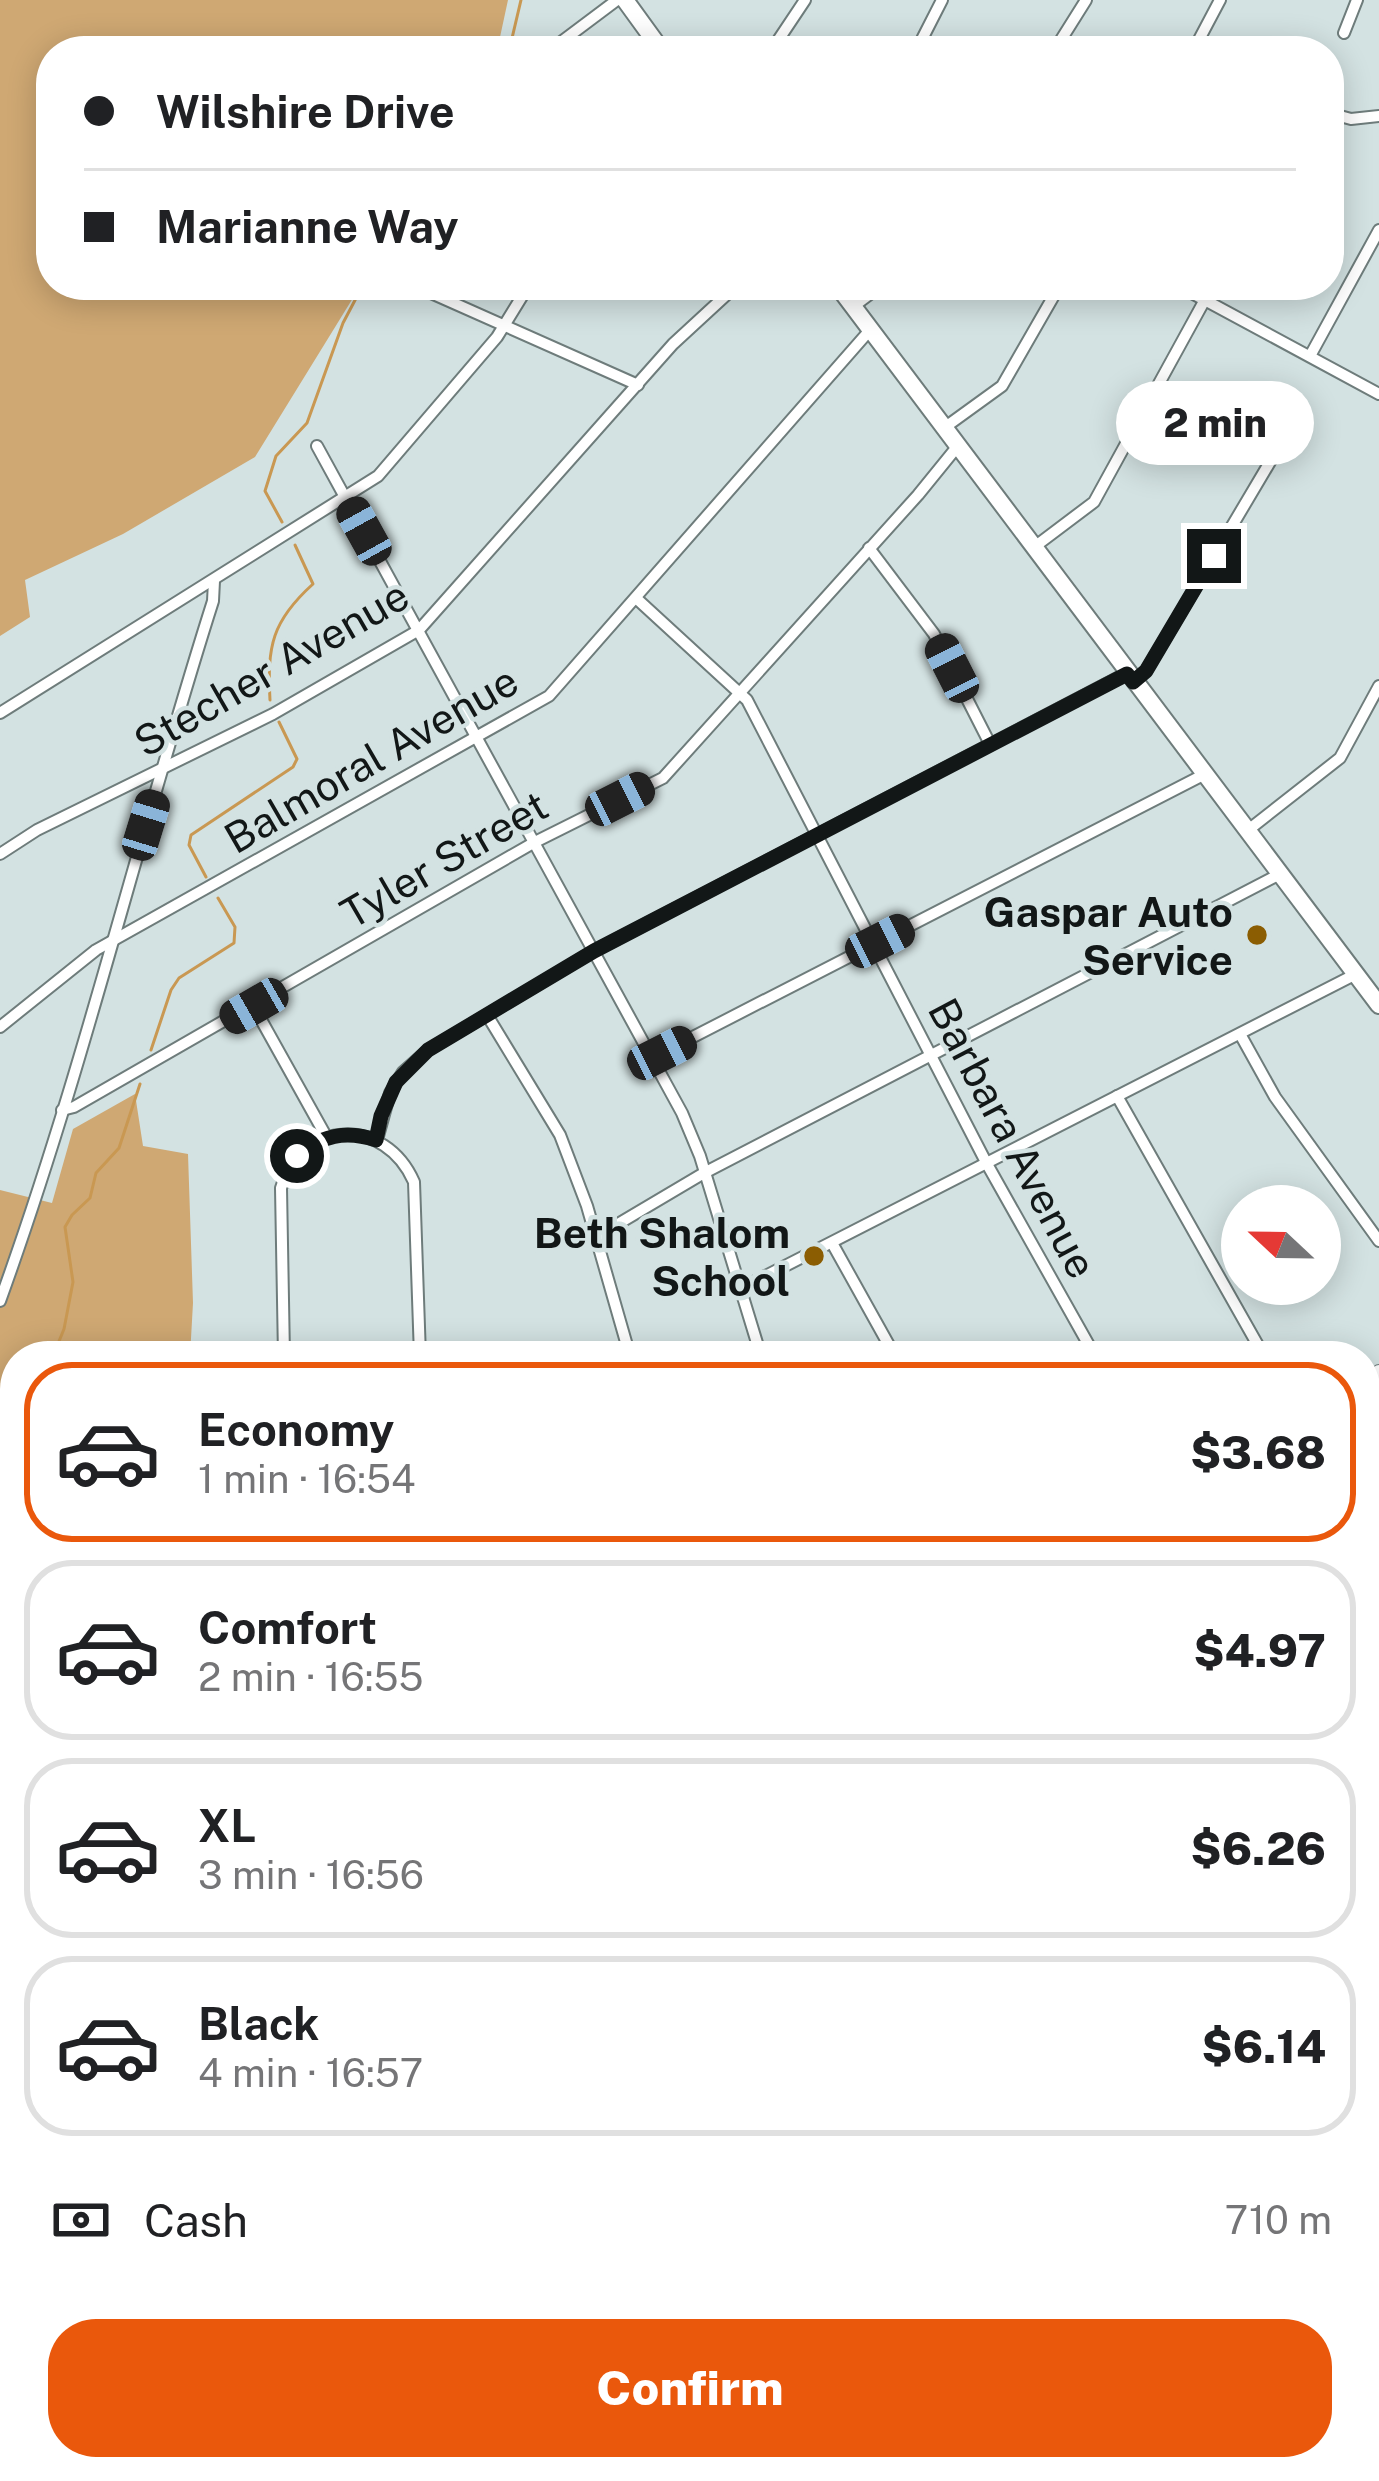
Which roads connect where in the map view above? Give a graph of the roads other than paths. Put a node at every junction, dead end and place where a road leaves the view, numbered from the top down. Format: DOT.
graph roads {
  1 [pos="621,0"];
  2 [pos="805,0"];
  3 [pos="942,0"];
  4 [pos="1086,0"];
  5 [pos="1220,0"];
  6 [pos="1358,0"];
  7 [pos="1344,33"];
  8 [pos="569,36"];
  9 [pos="650,36"];
  10 [pos="781,36"];
  11 [pos="924,36"];
  12 [pos="1063,36"];
  13 [pos="1201,36"];
  14 [pos="1379,116"];
  15 [pos="1344,117"];
  16 [pos="1379,230"];
  17 [pos="1344,294"];
  18 [pos="446,300"];
  19 [pos="519,300"];
  20 [pos="721,300"];
  21 [pos="849,300"];
  22 [pos="862,300"];
  23 [pos="1051,300"];
  24 [pos="1204,300"];
  25 [pos="1207,300"];
  26 [pos="1341,300"];
  27 [pos="854,306"];
  28 [pos="503,326"];
  29 [pos="870,330"];
  30 [pos="1310,356"];
  31 [pos="638,385"];
  32 [pos="1379,394"];
  33 [pos="944,428"];
  34 [pos="1283,440"];
  35 [pos="317,446"];
  36 [pos="957,447"];
  37 [pos="346,498"];
  38 [pos="869,548"];
  39 [pos="1033,548"];
  40 [pos="214,581"];
  41 [pos="637,599"];
  42 [pos="419,630"];
  43 [pos="1130,678"];
  44 [pos="1379,686"];
  45 [pos="740,691"];
  46 [pos="0,713"];
  47 [pos="475,735"];
  48 [pos="990,745"];
  49 [pos="163,770"];
  50 [pos="1205,774"];
  51 [pos="1247,831"];
  52 [pos="816,834"];
  53 [pos="535,842"];
  54 [pos="0,854"];
  55 [pos="1280,874"];
  56 [pos="111,942"];
  57 [pos="873,945"];
  58 [pos="594,951"];
  59 [pos="1356,974"];
  60 [pos="1379,1005"];
  61 [pos="254,1006"];
  62 [pos="487,1015"];
  63 [pos="0,1027"];
  64 [pos="1240,1034"];
  65 [pos="929,1054"];
  66 [pos="652,1058"];
  67 [pos="1117,1096"];
  68 [pos="62,1109"];
  69 [pos="327,1138"];
  70 [pos="376,1140"];
  71 [pos="987,1164"];
  72 [pos="704,1173"];
  73 [pos="596,1237"];
  74 [pos="1379,1241"];
  75 [pos="832,1243"];
  76 [pos="740,1289"];
  77 [pos="0,1301"];
  78 [pos="284,1341"];
  79 [pos="420,1341"];
  80 [pos="626,1341"];
  81 [pos="756,1341"];
  82 [pos="887,1341"];
  83 [pos="1087,1341"];
  84 [pos="1256,1341"];
  1 -- 8 [label="street"];
  1 -- 9 [label="main road"];
  2 -- 10 [label="street"];
  3 -- 11 [label="street"];
  4 -- 12 [label="street"];
  5 -- 13 [label="street"];
  6 -- 7 [label="street"];
  14 -- 15 [label="street"];
  16 -- 17 [label="street"];
  18 -- 28 [label="street"];
  19 -- 28 [label="street"];
  20 -- 31 [label="street, Stecher Avenue"];
  21 -- 27 [label="main road"];
  22 -- 27 [label="street"];
  23 -- 33 [label="street"];
  24 -- 39 [label="street"];
  25 -- 30 [label="street"];
  26 -- 30 [label="street"];
  27 -- 29 [label="main road"];
  28 -- 31 [label="street"];
  28 -- 37 [label="street"];
  29 -- 33 [label="main road"];
  29 -- 41 [label="street, Balmoral Avenue"];
  30 -- 32 [label="street"];
  31 -- 42 [label="street, Stecher Avenue"];
  33 -- 36 [label="main road"];
  34 -- 43 [label="street"];
  35 -- 37 [label="street"];
  36 -- 38 [label="street, Tyler Street"];
  36 -- 39 [label="main road"];
  37 -- 40 [label="street"];
  37 -- 42 [label="street"];
  38 -- 45 [label="street, Tyler Street"];
  38 -- 48 [label="street"];
  39 -- 43 [label="main road"];
  40 -- 46 [label="street"];
  40 -- 49 [label="street"];
  41 -- 45 [label="street, Barbara Avenue"];
  41 -- 47 [label="street, Balmoral Avenue"];
  42 -- 47 [label="street"];
  42 -- 49 [label="street, Stecher Avenue"];
  43 -- 48 [label="street"];
  43 -- 50 [label="main road"];
  44 -- 51 [label="street"];
  45 -- 52 [label="street, Barbara Avenue"];
  45 -- 53 [label="street, Tyler Street"];
  47 -- 53 [label="street"];
  47 -- 56 [label="street, Balmoral Avenue"];
  48 -- 52 [label="street"];
  49 -- 54 [label="street, Stecher Avenue"];
  49 -- 56 [label="street"];
  50 -- 51 [label="main road"];
  50 -- 57 [label="street"];
  51 -- 55 [label="main road"];
  52 -- 57 [label="street, Barbara Avenue"];
  52 -- 58 [label="street"];
  53 -- 58 [label="street"];
  53 -- 61 [label="street, Tyler Street"];
  55 -- 59 [label="main road"];
  55 -- 65 [label="street"];
  56 -- 63 [label="street, Balmoral Avenue"];
  56 -- 68 [label="street"];
  57 -- 65 [label="street, Barbara Avenue"];
  57 -- 66 [label="street"];
  58 -- 62 [label="street"];
  58 -- 66 [label="street"];
  59 -- 60 [label="main road"];
  59 -- 64 [label="street"];
  61 -- 68 [label="street, Tyler Street"];
  61 -- 69 [label="street"];
  62 -- 70 [label="street"];
  62 -- 73 [label="street"];
  64 -- 67 [label="street"];
  64 -- 74 [label="street"];
  65 -- 71 [label="street, Barbara Avenue"];
  65 -- 72 [label="street"];
  66 -- 72 [label="street"];
  67 -- 71 [label="street"];
  67 -- 84 [label="street"];
  68 -- 77 [label="street"];
  69 -- 70 [label="street"];
  69 -- 78 [label="street"];
  70 -- 79 [label="street"];
  71 -- 75 [label="street"];
  71 -- 83 [label="street, Barbara Avenue"];
  72 -- 73 [label="street"];
  72 -- 76 [label="street"];
  73 -- 80 [label="street"];
  75 -- 76 [label="street"];
  75 -- 82 [label="street"];
  76 -- 81 [label="street"];
}
